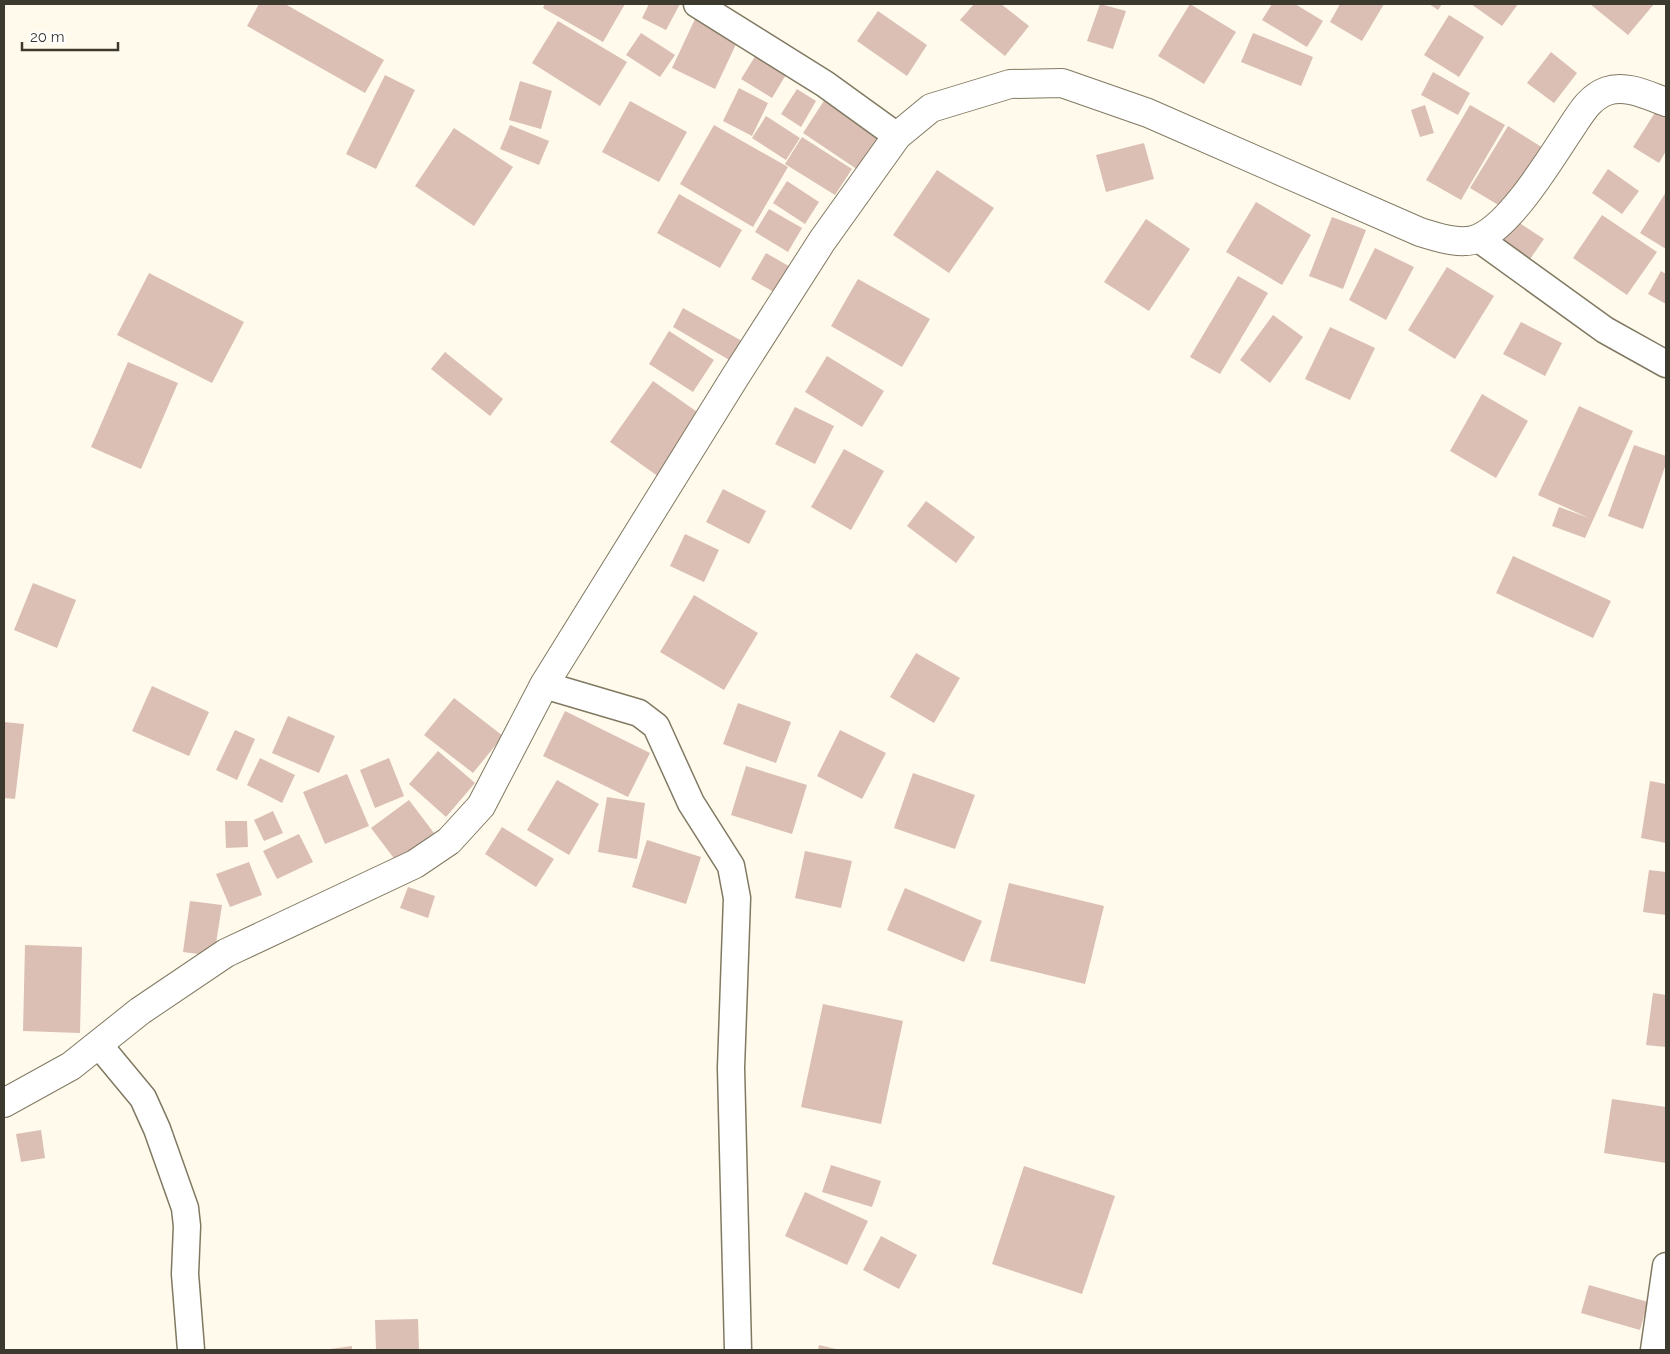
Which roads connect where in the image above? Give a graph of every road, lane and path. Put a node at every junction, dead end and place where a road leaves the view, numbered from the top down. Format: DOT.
graph roads {
  1 [pos="696,4"];
  2 [pos="1666,102"];
  3 [pos="897,136"];
  4 [pos="1479,239"];
  5 [pos="1666,364"];
  6 [pos="544,685"];
  7 [pos="99,1045"];
  8 [pos="4,1103"];
  9 [pos="1666,1266"];
  10 [pos="191,1350"];
  11 [pos="738,1350"];
  12 [pos="1654,1350"];
  1 -- 3 [label="street"];
  2 -- 4 [label="street"];
  3 -- 4 [label="street"];
  3 -- 6 [label="street"];
  4 -- 5 [label="street"];
  6 -- 7 [label="street"];
  6 -- 11 [label="street"];
  7 -- 8 [label="street"];
  7 -- 10 [label="street"];
  9 -- 12 [label="street"];
}
